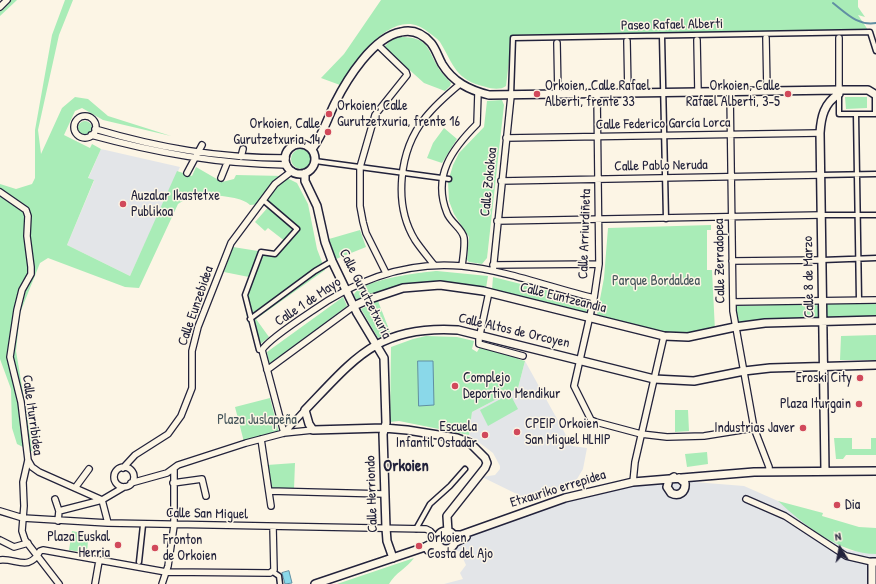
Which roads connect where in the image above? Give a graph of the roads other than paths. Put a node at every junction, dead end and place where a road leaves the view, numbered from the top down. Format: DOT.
graph roads {
  1 [pos="7,0"];
  2 [pos="0,6"];
  3 [pos="662,36"];
  4 [pos="766,38"];
  5 [pos="839,38"];
  6 [pos="697,40"];
  7 [pos="627,41"];
  8 [pos="557,43"];
  9 [pos="378,45"];
  10 [pos="876,51"];
  11 [pos="460,84"];
  12 [pos="767,90"];
  13 [pos="730,91"];
  14 [pos="478,92"];
  15 [pos="663,92"];
  16 [pos="698,92"];
  17 [pos="839,92"];
  18 [pos="628,93"];
  19 [pos="597,94"];
  20 [pos="876,94"];
  21 [pos="558,95"];
  22 [pos="511,96"];
  23 [pos="856,114"];
  24 [pos="95,129"];
  25 [pos="820,133"];
  26 [pos="731,134"];
  27 [pos="91,135"];
  28 [pos="664,135"];
  29 [pos="598,137"];
  30 [pos="506,138"];
  31 [pos="202,145"];
  32 [pos="243,149"];
  33 [pos="312,150"];
  34 [pos="196,156"];
  35 [pos="241,158"];
  36 [pos="315,161"];
  37 [pos="227,163"];
  38 [pos="288,165"];
  39 [pos="360,167"];
  40 [pos="187,173"];
  41 [pos="305,173"];
  42 [pos="402,174"];
  43 [pos="876,174"];
  44 [pos="857,175"];
  45 [pos="820,176"];
  46 [pos="731,177"];
  47 [pos="221,178"];
  48 [pos="665,178"];
  49 [pos="446,179"];
  50 [pos="598,179"];
  51 [pos="501,181"];
  52 [pos="0,192"];
  53 [pos="263,200"];
  54 [pos="821,215"];
  55 [pos="857,215"];
  56 [pos="876,215"];
  57 [pos="732,218"];
  58 [pos="666,219"];
  59 [pos="599,220"];
  60 [pos="498,221"];
  61 [pos="858,258"];
  62 [pos="876,258"];
  63 [pos="822,260"];
  64 [pos="332,261"];
  65 [pos="732,261"];
  66 [pos="599,264"];
  67 [pos="434,265"];
  68 [pos="462,266"];
  69 [pos="493,268"];
  70 [pos="386,273"];
  71 [pos="345,290"];
  72 [pos="489,292"];
  73 [pos="594,298"];
  74 [pos="859,300"];
  75 [pos="876,300"];
  76 [pos="733,302"];
  77 [pos="822,302"];
  78 [pos="354,306"];
  79 [pos="250,318"];
  80 [pos="589,318"];
  81 [pos="876,320"];
  82 [pos="822,321"];
  83 [pos="735,327"];
  84 [pos="479,335"];
  85 [pos="664,336"];
  86 [pos="376,345"];
  87 [pos="262,350"];
  88 [pos="523,356"];
  89 [pos="579,360"];
  90 [pos="822,365"];
  91 [pos="876,365"];
  92 [pos="267,370"];
  93 [pos="744,371"];
  94 [pos="654,379"];
  95 [pos="305,410"];
  96 [pos="384,428"];
  97 [pos="754,428"];
  98 [pos="312,430"];
  99 [pos="284,433"];
  100 [pos="641,434"];
  101 [pos="261,439"];
  102 [pos="28,460"];
  103 [pos="123,468"];
  104 [pos="89,469"];
  105 [pos="465,469"];
  106 [pos="174,470"];
  107 [pos="825,471"];
  108 [pos="876,471"];
  109 [pos="769,472"];
  110 [pos="697,476"];
  111 [pos="677,478"];
  112 [pos="633,482"];
  113 [pos="131,483"];
  114 [pos="173,483"];
  115 [pos="667,485"];
  116 [pos="685,486"];
  117 [pos="124,487"];
  118 [pos="75,488"];
  119 [pos="269,491"];
  120 [pos="385,494"];
  121 [pos="206,496"];
  122 [pos="55,499"];
  123 [pos="102,500"];
  124 [pos="746,500"];
  125 [pos="271,506"];
  126 [pos="0,511"];
  127 [pos="59,511"];
  128 [pos="23,518"];
  129 [pos="58,521"];
  130 [pos="108,524"];
  131 [pos="143,525"];
  132 [pos="174,526"];
  133 [pos="273,527"];
  134 [pos="386,528"];
  135 [pos="416,529"];
  136 [pos="450,534"];
  137 [pos="0,540"];
  138 [pos="438,542"];
  139 [pos="28,543"];
  140 [pos="454,543"];
  141 [pos="38,555"];
  142 [pos="393,558"];
  143 [pos="0,560"];
  144 [pos="99,561"];
  145 [pos="139,562"];
  146 [pos="874,562"];
  147 [pos="166,572"];
  148 [pos="273,572"];
  149 [pos="59,584"];
  150 [pos="95,584"];
  151 [pos="162,584"];
  152 [pos="280,584"];
  153 [pos="315,584"];
  154 [pos="328,584"];
  155 [pos="872,584"];
  1 -- 2 [label="street"];
  3 -- 10 [label="street, Paseo Rafael Alberti"];
  3 -- 15 [label="street"];
  3 -- 22 [label="street, Paseo Rafael Alberti"];
  4 -- 12 [label="street"];
  5 -- 17 [label="street"];
  6 -- 16 [label="street"];
  7 -- 18 [label="street"];
  8 -- 21 [label="street"];
  9 -- 11 [label="street"];
  9 -- 33 [label="street"];
  9 -- 39 [label="street"];
  11 -- 14 [label="street"];
  11 -- 42 [label="street"];
  12 -- 13 [label="street"];
  12 -- 17 [label="street"];
  13 -- 16 [label="street"];
  13 -- 26 [label="street, Calle Zerradopea"];
  14 -- 22 [label="street"];
  14 -- 49 [label="street"];
  15 -- 16 [label="street"];
  15 -- 18 [label="street"];
  15 -- 28 [label="street"];
  17 -- 20 [label="street"];
  17 -- 23 [label="street"];
  17 -- 25 [label="street, Calle 8 de Marzo"];
  18 -- 19 [label="street"];
  19 -- 21 [label="street"];
  19 -- 29 [label="street, Calle Arriurdiñeta"];
  20 -- 23 [label="street"];
  21 -- 22 [label="street"];
  22 -- 30 [label="street, Calle Zokokoa"];
  23 -- 44 [label="street"];
  24 -- 27 [label="street"];
  24 -- 27 [label="street"];
  24 -- 34 [label="street"];
  25 -- 26 [label="street, Calle Federico García Lorca"];
  25 -- 45 [label="street, Calle 8 de Marzo"];
  26 -- 28 [label="street, Calle Federico García Lorca"];
  26 -- 46 [label="street, Calle Zerradopea"];
  27 -- 34 [label="street"];
  28 -- 29 [label="street, Calle Federico García Lorca"];
  28 -- 48 [label="street"];
  29 -- 30 [label="street, Calle Federico García Lorca"];
  29 -- 50 [label="street, Calle Arriurdiñeta"];
  30 -- 51 [label="street, Calle Zokokoa"];
  31 -- 34 [label="street"];
  32 -- 35 [label="street"];
  33 -- 36 [label="street"];
  33 -- 38 [label="street"];
  34 -- 35 [label="street"];
  34 -- 37 [label="street"];
  34 -- 40 [label="street"];
  35 -- 38 [label="street"];
  36 -- 39 [label="street"];
  36 -- 41 [label="street"];
  37 -- 38 [label="street"];
  37 -- 47 [label="street"];
  38 -- 41 [label="street"];
  38 -- 53 [label="street, Calle Eunzebidea"];
  39 -- 42 [label="street"];
  39 -- 70 [label="street"];
  41 -- 64 [label="street, Calle Gurutzetxuria"];
  42 -- 49 [label="street"];
  42 -- 67 [label="street"];
  43 -- 44 [label="street"];
  44 -- 45 [label="street"];
  44 -- 55 [label="street"];
  45 -- 46 [label="street, Calle Pablo Neruda"];
  45 -- 54 [label="street, Calle 8 de Marzo"];
  46 -- 48 [label="street, Calle Pablo Neruda"];
  46 -- 57 [label="street, Calle Zerradopea"];
  48 -- 50 [label="street, Calle Pablo Neruda"];
  48 -- 58 [label="street"];
  49 -- 68 [label="street"];
  50 -- 51 [label="street, Calle Pablo Neruda"];
  50 -- 59 [label="street, Calle Arriurdiñeta"];
  51 -- 60 [label="street, Calle Zokokoa"];
  52 -- 102 [label="street, Calle Iturribidea"];
  53 -- 79 [label="street"];
  53 -- 103 [label="street, Calle Eunzebidea"];
  54 -- 55 [label="street"];
  54 -- 57 [label="street"];
  54 -- 63 [label="street, Calle 8 de Marzo"];
  55 -- 56 [label="street"];
  55 -- 61 [label="street"];
  57 -- 58 [label="street"];
  57 -- 65 [label="street, Calle Zerradopea"];
  58 -- 59 [label="street"];
  59 -- 60 [label="street"];
  59 -- 66 [label="street, Calle Arriurdiñeta"];
  60 -- 69 [label="street, Calle Zokokoa"];
  61 -- 62 [label="street"];
  61 -- 63 [label="street"];
  61 -- 74 [label="street"];
  63 -- 65 [label="street"];
  63 -- 77 [label="street, Calle 8 de Marzo"];
  64 -- 71 [label="street, Calle Gurutzetxuria"];
  64 -- 79 [label="street"];
  65 -- 76 [label="street, Calle Zerradopea"];
  66 -- 69 [label="street"];
  66 -- 73 [label="street, Calle Arriurdiñeta"];
  67 -- 68 [label="street, Calle 1 de Mayo"];
  67 -- 70 [label="street, Calle 1 de Mayo"];
  68 -- 69 [label="street, Calle 1 de Mayo"];
  69 -- 73 [label="street, Calle 1 de Mayo"];
  70 -- 71 [label="street, Calle 1 de Mayo"];
  71 -- 78 [label="street, Calle Gurutzetxuria"];
  71 -- 87 [label="street, Calle 1 de Mayo"];
  72 -- 78 [label="street, Calle Euntzeandia"];
  72 -- 80 [label="street, Calle Euntzeandia"];
  72 -- 84 [label="street"];
  73 -- 80 [label="street, Calle Arriurdiñeta"];
  74 -- 75 [label="street"];
  74 -- 77 [label="street"];
  76 -- 77 [label="street"];
  76 -- 83 [label="street, Calle Zerradopea"];
  77 -- 82 [label="street, Calle 8 de Marzo"];
  78 -- 86 [label="street, Calle Gurutzetxuria"];
  78 -- 92 [label="street, Calle Euntzeandia"];
  79 -- 87 [label="street"];
  80 -- 85 [label="street, Calle Euntzeandia"];
  80 -- 89 [label="street, Calle Arriurdiñeta"];
  81 -- 82 [label="street, Calle Euntzeandia"];
  82 -- 83 [label="street, Calle Euntzeandia"];
  82 -- 90 [label="street, Calle 8 de Marzo"];
  83 -- 85 [label="street, Calle Euntzeandia"];
  83 -- 93 [label="street, Calle Zerradopea"];
  84 -- 86 [label="street, Calle Altos de Orcoyen"];
  84 -- 88 [label="street"];
  84 -- 89 [label="street, Calle Altos de Orcoyen"];
  85 -- 94 [label="street"];
  86 -- 95 [label="street, Calle Altos de Orcoyen"];
  86 -- 96 [label="street, Calle Gurutzetxuria"];
  87 -- 92 [label="street"];
  89 -- 94 [label="street, Calle Altos de Orcoyen"];
  89 -- 100 [label="street, Calle Arriurdiñeta"];
  90 -- 91 [label="street, Calle Altos de Orcoyen"];
  90 -- 93 [label="street, Calle Altos de Orcoyen"];
  90 -- 107 [label="street, Calle 8 de Marzo"];
  92 -- 99 [label="street"];
  93 -- 94 [label="street, Calle Altos de Orcoyen"];
  93 -- 97 [label="street, Calle Zerradopea"];
  94 -- 100 [label="street"];
  95 -- 98 [label="street"];
  95 -- 99 [label="street, Calle Altos de Orcoyen"];
  96 -- 98 [label="street"];
  96 -- 120 [label="street, Calle Herriondo"];
  96 -- 136 [label="street"];
  97 -- 100 [label="street, Calle Arriurdiñeta"];
  97 -- 109 [label="street"];
  98 -- 99 [label="street"];
  99 -- 101 [label="street"];
  100 -- 112 [label="street"];
  101 -- 106 [label="street"];
  101 -- 119 [label="street"];
  102 -- 118 [label="street"];
  102 -- 128 [label="street, Calle Iturribidea"];
  103 -- 113 [label="street"];
  103 -- 117 [label="street"];
  104 -- 118 [label="street"];
  105 -- 135 [label="street"];
  106 -- 113 [label="street"];
  106 -- 114 [label="street"];
  107 -- 108 [label="street, Etxauriko errepidea"];
  107 -- 109 [label="street, Etxauriko errepidea"];
  109 -- 110 [label="street, Etxauriko errepidea"];
  110 -- 111 [label="street, Etxauriko errepidea"];
  110 -- 116 [label="street"];
  111 -- 112 [label="street, Etxauriko errepidea"];
  111 -- 115 [label="street"];
  111 -- 116 [label="street"];
  112 -- 136 [label="street, Etxauriko errepidea"];
  113 -- 117 [label="street"];
  114 -- 121 [label="street"];
  114 -- 132 [label="street"];
  115 -- 116 [label="street"];
  115 -- 140 [label="street, Etxauriko errepidea"];
  117 -- 123 [label="street"];
  118 -- 123 [label="street"];
  119 -- 120 [label="street"];
  119 -- 125 [label="street"];
  120 -- 134 [label="street, Calle Herriondo"];
  122 -- 127 [label="street"];
  123 -- 127 [label="street"];
  123 -- 130 [label="street"];
  124 -- 146 [label="street"];
  126 -- 128 [label="street, Calle San Miguel"];
  127 -- 129 [label="street"];
  128 -- 129 [label="street, Calle San Miguel"];
  128 -- 139 [label="street, Calle Iturribidea"];
  129 -- 130 [label="street, Calle San Miguel"];
  130 -- 131 [label="street, Calle San Miguel"];
  131 -- 132 [label="street, Calle San Miguel"];
  131 -- 145 [label="street"];
  132 -- 133 [label="street, Calle San Miguel"];
  132 -- 147 [label="street"];
  133 -- 134 [label="street, Calle San Miguel"];
  133 -- 148 [label="street"];
  134 -- 135 [label="street, Calle San Miguel"];
  134 -- 142 [label="street, Calle Herriondo"];
  135 -- 138 [label="street, Calle San Miguel"];
  136 -- 138 [label="street"];
  136 -- 140 [label="street"];
  137 -- 139 [label="street"];
  138 -- 140 [label="street, Etxauriko errepidea"];
  138 -- 142 [label="street"];
  138 -- 154 [label="street"];
  139 -- 141 [label="street, Calle Iturribidea"];
  141 -- 143 [label="street"];
  141 -- 144 [label="street"];
  141 -- 149 [label="street, Calle Iturribidea"];
  142 -- 153 [label="street"];
  144 -- 147 [label="street"];
  144 -- 150 [label="street"];
  146 -- 155 [label="street"];
  147 -- 148 [label="street"];
  147 -- 151 [label="street"];
  148 -- 152 [label="street"];
}
